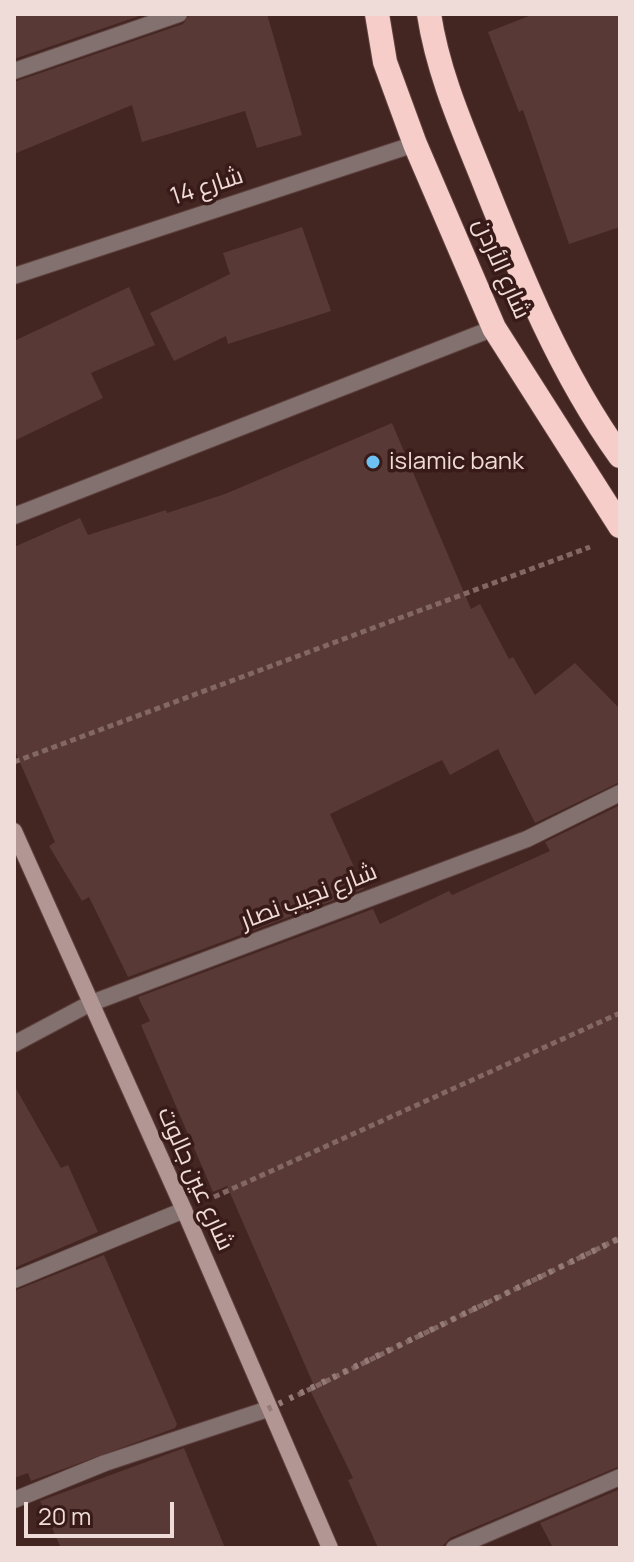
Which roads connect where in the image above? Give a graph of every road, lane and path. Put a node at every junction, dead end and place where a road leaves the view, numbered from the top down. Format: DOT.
graph roads {
  1 [pos="179,14"];
  2 [pos="377,14"];
  3 [pos="429,14"];
  4 [pos="14,71"];
  5 [pos="415,144"];
  6 [pos="14,276"];
  7 [pos="494,328"];
  8 [pos="620,456"];
  9 [pos="14,516"];
  10 [pos="613,534"];
  11 [pos="14,762"];
  12 [pos="620,793"];
  13 [pos="14,831"];
  14 [pos="89,1004"];
  15 [pos="620,1013"];
  16 [pos="14,1044"];
  17 [pos="184,1210"];
  18 [pos="620,1238"];
  19 [pos="14,1280"];
  20 [pos="268,1409"];
  21 [pos="620,1477"];
  22 [pos="14,1500"];
  23 [pos="330,1548"];
  24 [pos="454,1548"];
  1 -- 4 [label="street"];
  2 -- 5 [label="highway, شارع الأردن"];
  3 -- 8 [label="highway, شارع الأردن"];
  5 -- 6 [label="street, شارع 14"];
  5 -- 7 [label="highway, شارع الأردن"];
  7 -- 9 [label="street"];
  7 -- 10 [label="highway, شارع الأردن"];
  10 -- 11 [label="path"];
  12 -- 14 [label="street, شارع نجيب نصار"];
  13 -- 14 [label="street, شارع عين جالوت"];
  14 -- 16 [label="street, شارع نجيب نصار"];
  14 -- 17 [label="street, شارع عين جالوت"];
  15 -- 17 [label="path"];
  17 -- 19 [label="street"];
  17 -- 20 [label="street, شارع عين جالوت"];
  18 -- 20 [label="path"];
  20 -- 22 [label="street"];
  20 -- 23 [label="street, شارع عين جالوت"];
  21 -- 24 [label="street"];
}
